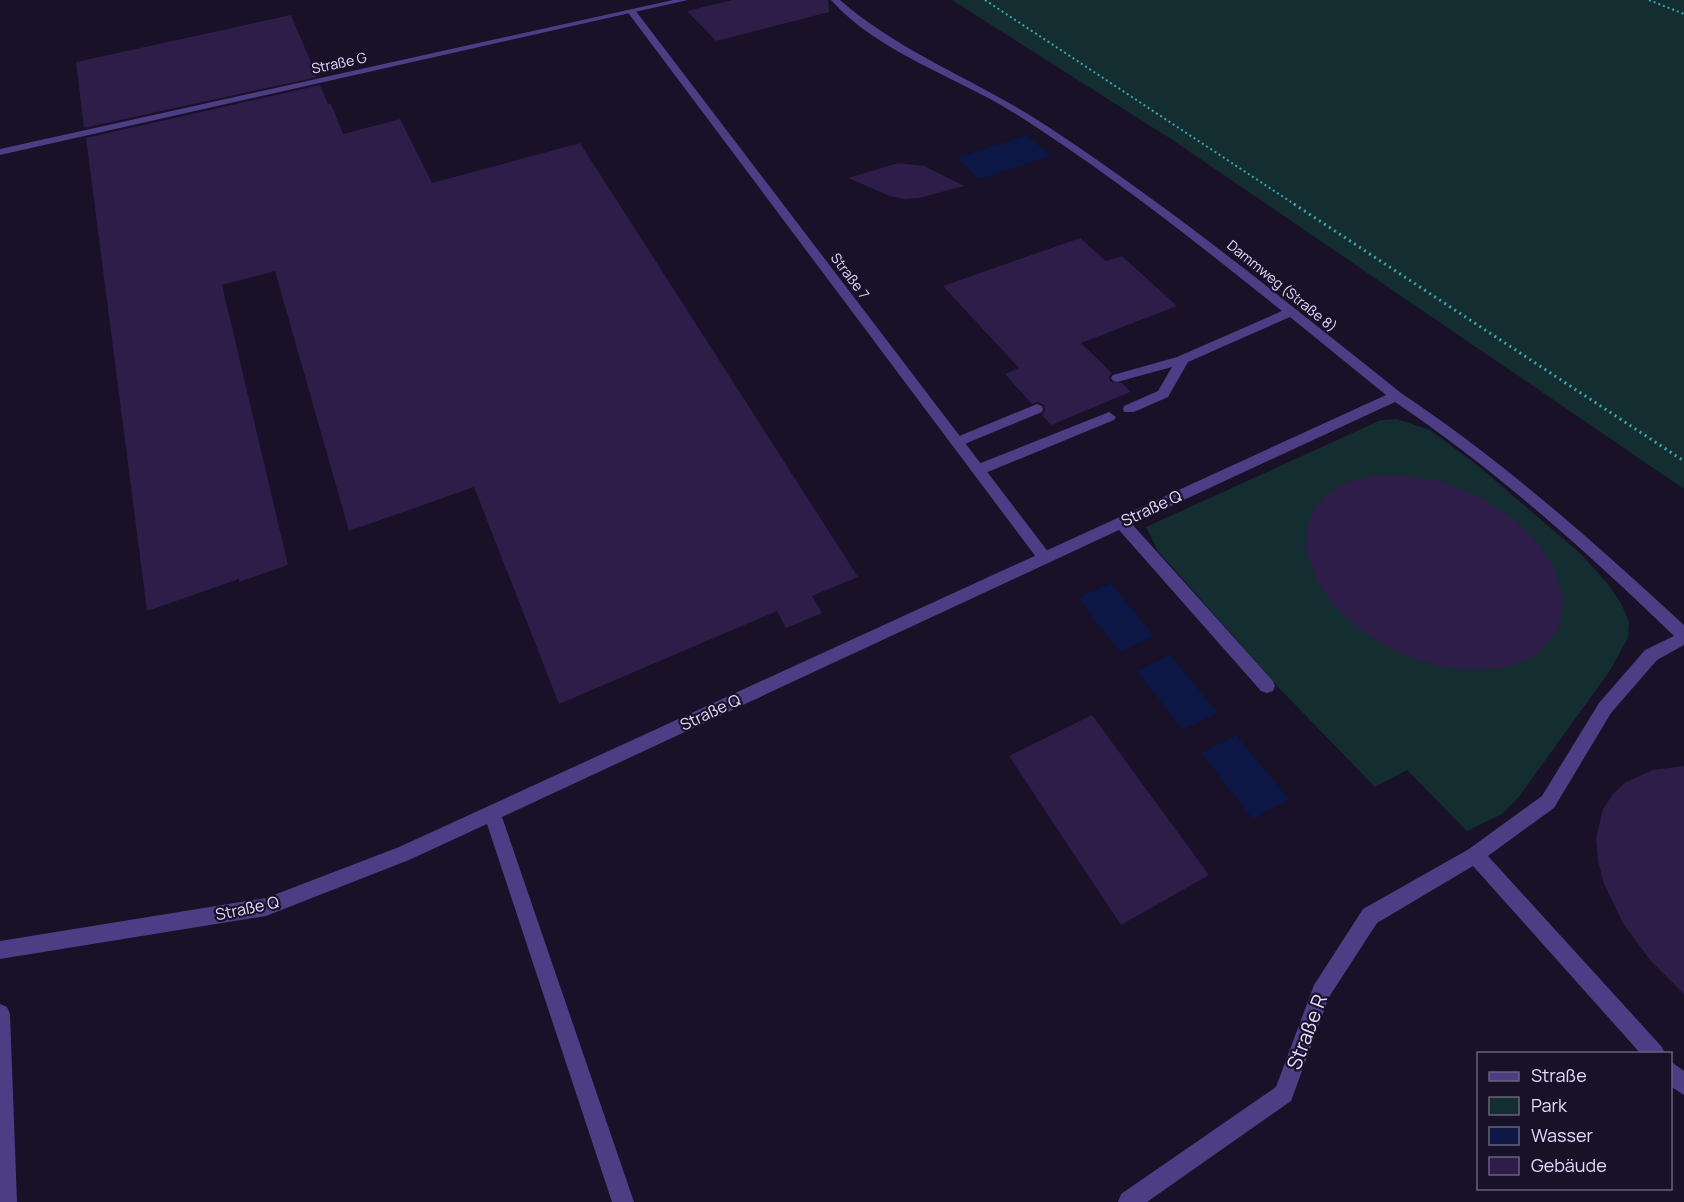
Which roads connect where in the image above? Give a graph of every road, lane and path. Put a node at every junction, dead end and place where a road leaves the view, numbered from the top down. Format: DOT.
graph roads {
  1 [pos="684,0"];
  2 [pos="835,0"];
  3 [pos="985,0"];
  4 [pos="1649,0"];
  5 [pos="632,12"];
  6 [pos="1684,14"];
  7 [pos="0,152"];
  8 [pos="1290,312"];
  9 [pos="1183,360"];
  10 [pos="1116,378"];
  11 [pos="1396,396"];
  12 [pos="1037,409"];
  13 [pos="1129,409"];
  14 [pos="1109,417"];
  15 [pos="957,442"];
  16 [pos="1684,461"];
  17 [pos="978,470"];
  18 [pos="1121,522"];
  19 [pos="1044,557"];
  20 [pos="1684,636"];
  21 [pos="1268,687"];
  22 [pos="492,812"];
  23 [pos="1475,855"];
  24 [pos="0,950"];
  25 [pos="0,1014"];
  26 [pos="1654,1052"];
  27 [pos="1672,1072"];
  28 [pos="1684,1085"];
  29 [pos="6,1202"];
  30 [pos="623,1202"];
  31 [pos="1129,1202"];
  1 -- 5 [label="street, Straße G"];
  2 -- 8 [label="street, Dammweg (Straße 8)"];
  3 -- 16 [label="path"];
  4 -- 6 [label="path"];
  5 -- 7 [label="street, Straße G"];
  5 -- 15 [label="street, Straße 7"];
  8 -- 9 [label="street"];
  8 -- 11 [label="street, Dammweg (Straße 8)"];
  9 -- 10 [label="street"];
  9 -- 13 [label="street"];
  11 -- 18 [label="street, Straße Q"];
  11 -- 20 [label="street, Dammweg (Straße 8)"];
  12 -- 15 [label="street"];
  14 -- 17 [label="street"];
  15 -- 17 [label="street, Straße 7"];
  17 -- 19 [label="street, Straße 7"];
  18 -- 19 [label="street, Straße Q"];
  18 -- 21 [label="street"];
  19 -- 22 [label="street, Straße Q"];
  20 -- 23 [label="street, Straße R"];
  22 -- 24 [label="street, Straße Q"];
  22 -- 30 [label="street"];
  23 -- 26 [label="street"];
  23 -- 31 [label="street, Straße R"];
  25 -- 29 [label="street"];
  27 -- 28 [label="street"];
}
